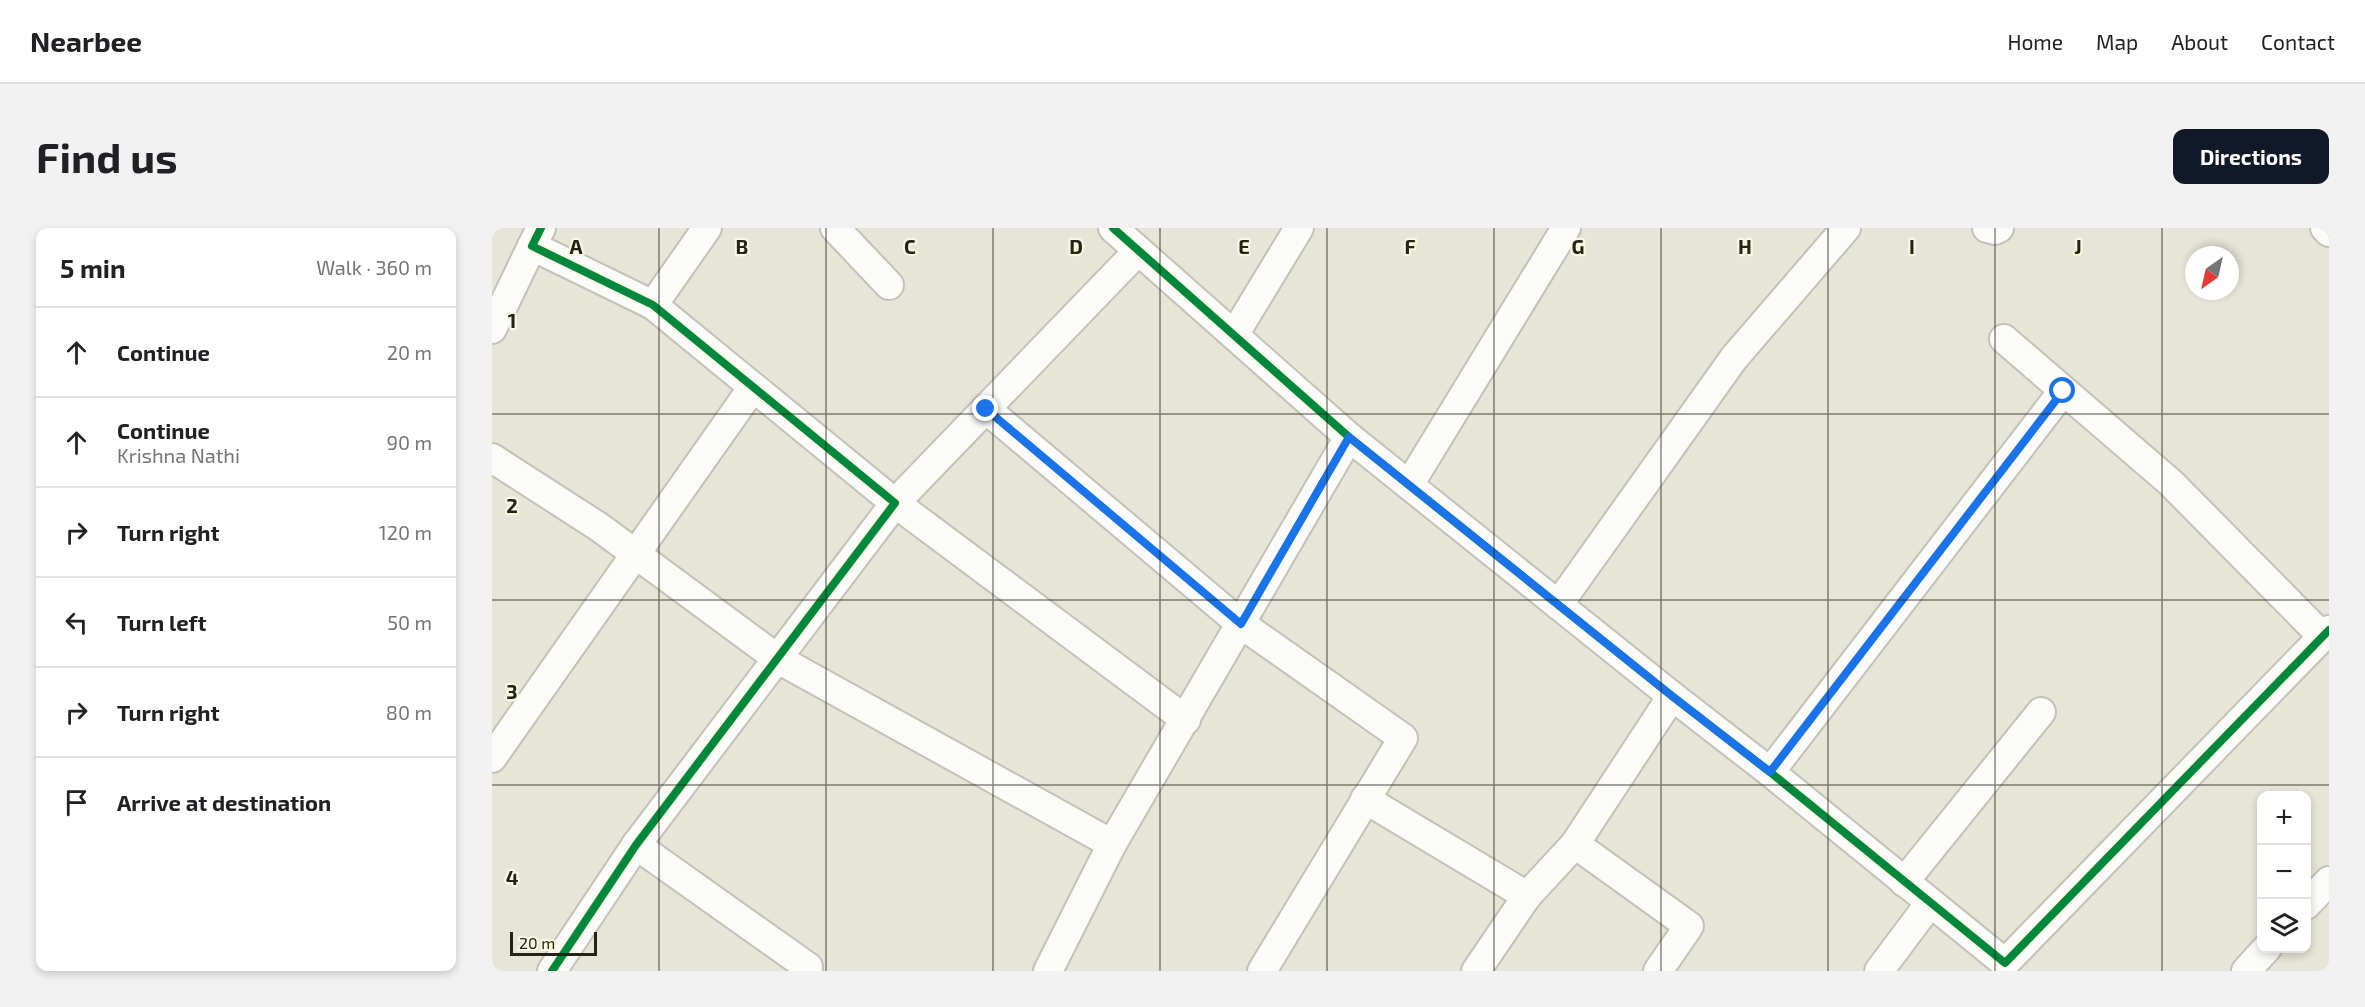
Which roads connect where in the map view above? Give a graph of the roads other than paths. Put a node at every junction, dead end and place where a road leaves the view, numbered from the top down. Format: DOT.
graph roads {
  1 [pos="707,228"];
  2 [pos="836,228"];
  3 [pos="1113,228"];
  4 [pos="1299,228"];
  5 [pos="1566,228"];
  6 [pos="1846,228"];
  7 [pos="1988,228"];
  8 [pos="1999,228"];
  9 [pos="2325,228"];
  10 [pos="2329,232"];
  11 [pos="536,237"];
  12 [pos="1138,250"];
  13 [pos="889,285"];
  14 [pos="653,305"];
  15 [pos="492,329"];
  16 [pos="1234,335"];
  17 [pos="2004,339"];
  18 [pos="753,387"];
  19 [pos="2063,391"];
  20 [pos="986,409"];
  21 [pos="1349,437"];
  22 [pos="492,458"];
  23 [pos="1409,485"];
  24 [pos="895,503"];
  25 [pos="635,554"];
  26 [pos="1558,605"];
  27 [pos="1241,624"];
  28 [pos="2326,633"];
  29 [pos="778,658"];
  30 [pos="1672,696"];
  31 [pos="2041,712"];
  32 [pos="1186,720"];
  33 [pos="492,758"];
  34 [pos="1770,772"];
  35 [pos="1365,799"];
  36 [pos="1112,844"];
  37 [pos="1575,844"];
  38 [pos="636,845"];
  39 [pos="2329,881"];
  40 [pos="1904,882"];
  41 [pos="1527,896"];
  42 [pos="2311,901"];
  43 [pos="1930,903"];
  44 [pos="2262,953"];
  45 [pos="808,967"];
  46 [pos="2006,968"];
  47 [pos="552,971"];
  48 [pos="1048,971"];
  49 [pos="1262,971"];
  50 [pos="1476,971"];
  51 [pos="1658,971"];
  52 [pos="1879,971"];
  53 [pos="2246,971"];
  1 -- 14 [label="street"];
  2 -- 13 [label="street"];
  3 -- 12 [label="street"];
  4 -- 16 [label="street"];
  5 -- 23 [label="street"];
  6 -- 26 [label="street"];
  7 -- 8 [label="street"];
  9 -- 10 [label="street"];
  11 -- 14 [label="street"];
  11 -- 15 [label="street"];
  12 -- 16 [label="street"];
  12 -- 20 [label="street"];
  14 -- 18 [label="street"];
  16 -- 21 [label="street"];
  17 -- 19 [label="street"];
  18 -- 24 [label="street"];
  18 -- 25 [label="street"];
  19 -- 28 [label="street"];
  19 -- 34 [label="street"];
  20 -- 24 [label="street"];
  20 -- 27 [label="street"];
  21 -- 23 [label="street"];
  21 -- 27 [label="street"];
  22 -- 25 [label="street"];
  23 -- 26 [label="street"];
  24 -- 29 [label="street"];
  24 -- 32 [label="street"];
  25 -- 29 [label="street"];
  25 -- 33 [label="street"];
  26 -- 30 [label="street"];
  27 -- 32 [label="street"];
  27 -- 35 [label="street"];
  28 -- 46 [label="street"];
  29 -- 36 [label="street"];
  29 -- 38 [label="street"];
  30 -- 34 [label="street"];
  30 -- 37 [label="street"];
  31 -- 40 [label="street"];
  32 -- 36 [label="street"];
  34 -- 40 [label="street"];
  35 -- 41 [label="street"];
  35 -- 49 [label="street"];
  36 -- 48 [label="street"];
  37 -- 41 [label="street"];
  37 -- 51 [label="street"];
  38 -- 45 [label="street"];
  38 -- 47 [label="street"];
  39 -- 42 [label="street"];
  40 -- 43 [label="street"];
  41 -- 50 [label="street"];
  43 -- 46 [label="street"];
  43 -- 52 [label="street"];
  44 -- 53 [label="street"];
}
